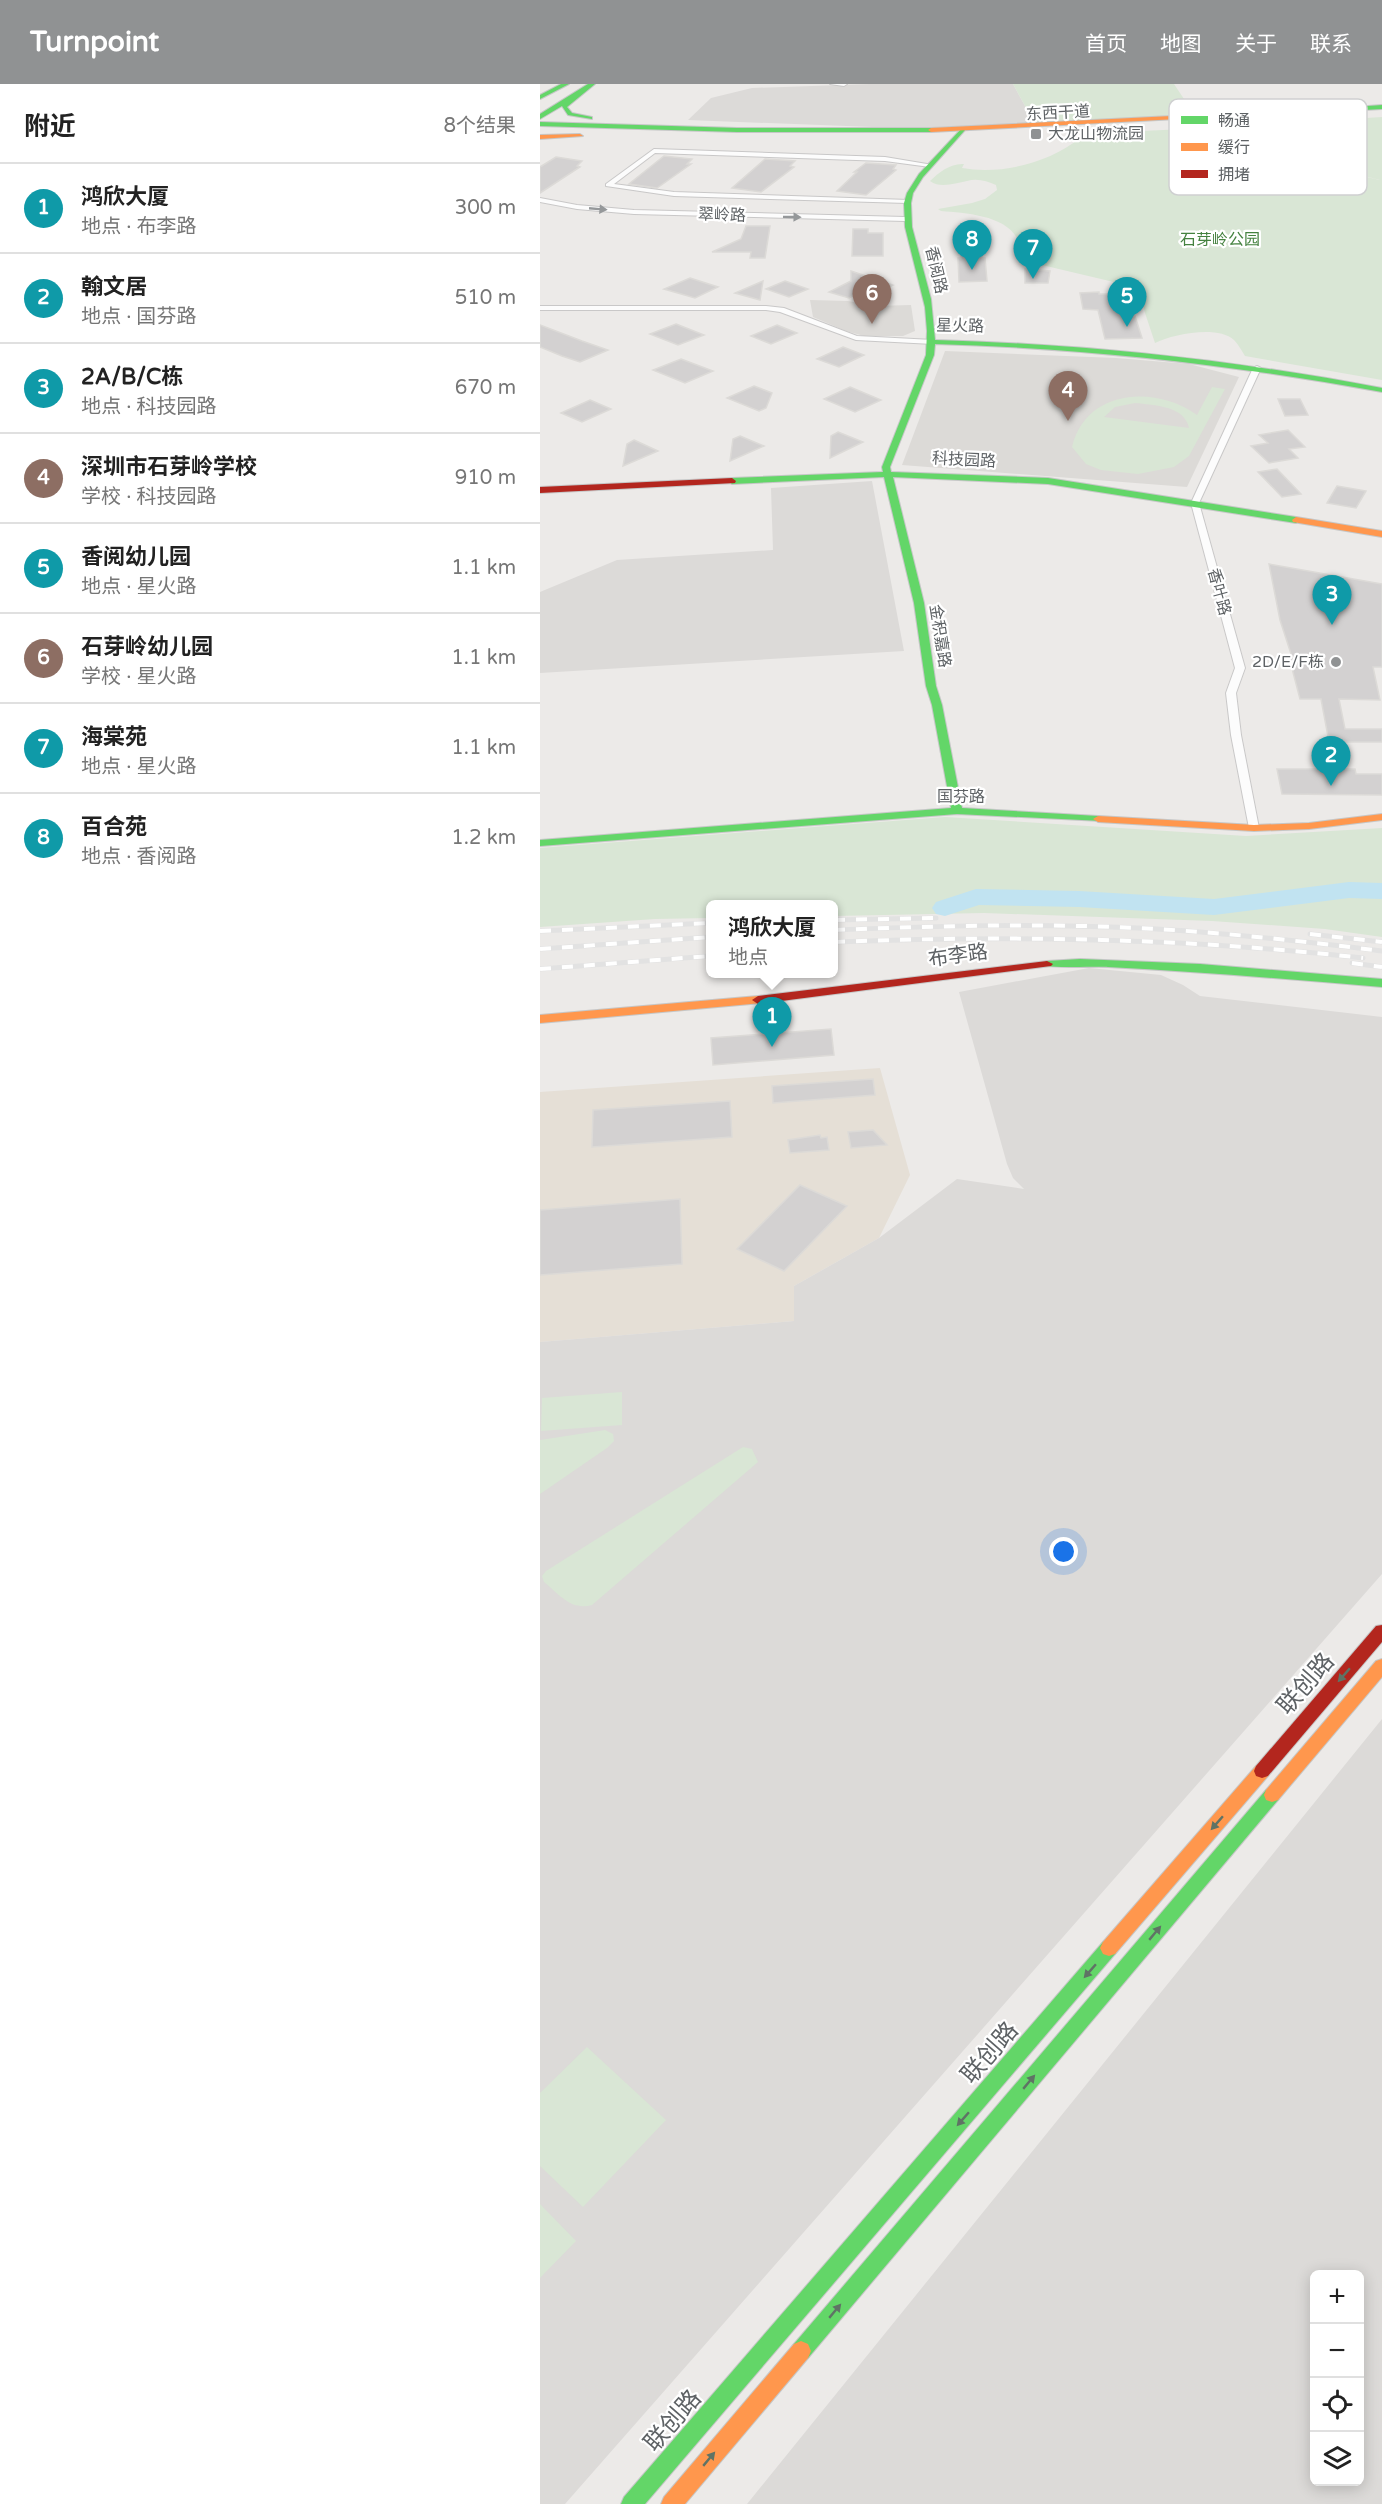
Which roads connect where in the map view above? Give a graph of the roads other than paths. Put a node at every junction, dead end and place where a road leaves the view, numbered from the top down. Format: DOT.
graph roads {
  1 [pos="566,84"];
  2 [pos="833,84"];
  3 [pos="844,84"];
  4 [pos="591,85"];
  5 [pos="540,99"];
  6 [pos="1382,107"];
  7 [pos="1367,108"];
  8 [pos="1382,112"];
  9 [pos="1367,113"];
  10 [pos="540,117"];
  11 [pos="1169,120"];
  12 [pos="1169,122"];
  13 [pos="540,125"];
  14 [pos="962,132"];
  15 [pos="866,133"];
  16 [pos="540,137"];
  17 [pos="930,165"];
  18 [pos="540,200"];
  19 [pos="907,201"];
  20 [pos="905,219"];
  21 [pos="540,308"];
  22 [pos="933,342"];
  23 [pos="1257,368"];
  24 [pos="1382,390"];
  25 [pos="887,470"];
  26 [pos="540,484"];
  27 [pos="540,490"];
  28 [pos="1196,499"];
  29 [pos="1382,528"];
  30 [pos="1382,534"];
  31 [pos="957,811"];
  32 [pos="1382,817"];
  33 [pos="1254,828"];
  34 [pos="540,843"];
  35 [pos="1382,983"];
  36 [pos="540,1019"];
  37 [pos="1382,1630"];
  38 [pos="1382,1666"];
  39 [pos="631,2504"];
  40 [pos="671,2504"];
  1 -- 5 [label="main road"];
  2 -- 3 [label="street"];
  4 -- 10 [label="main road"];
  4 -- 15 [label="main road"];
  6 -- 7 [label="main road, 东西干道"];
  8 -- 9 [label="main road, 东西干道"];
  11 -- 14 [label="main road, 东西干道"];
  12 -- 14 [label="main road, 东西干道"];
  13 -- 15 [label="main road, 东西干道"];
  14 -- 15 [label="main road, 东西干道"];
  14 -- 17 [label="main road, 香阅路"];
  15 -- 16 [label="main road"];
  17 -- 19 [label="main road, 香阅路"];
  17 -- 19 [label="street"];
  18 -- 20 [label="street, 翠岭路, one-way"];
  19 -- 20 [label="main road, 香阅路"];
  20 -- 22 [label="main road, 香阅路"];
  21 -- 22 [label="street, 星火路"];
  22 -- 23 [label="main road, 星火路"];
  22 -- 25 [label="main road, 香阅路"];
  23 -- 24 [label="main road, 星火路"];
  23 -- 28 [label="street"];
  25 -- 26 [label="main road, 科技园路"];
  25 -- 27 [label="main road, 科技园路"];
  25 -- 28 [label="main road, 科技园路"];
  25 -- 31 [label="main road, 金积嘉路"];
  28 -- 29 [label="main road, 科技园路"];
  28 -- 30 [label="main road, 科技园路"];
  28 -- 33 [label="street, 香叶路"];
  31 -- 33 [label="main road, 国芬路"];
  31 -- 34 [label="main road, 国芬路"];
  32 -- 33 [label="main road, 国芬路"];
  35 -- 36 [label="main road, 布李路"];
  37 -- 39 [label="main road, 联创路, one-way"];
  40 -- 38 [label="main road, one-way"];
}
